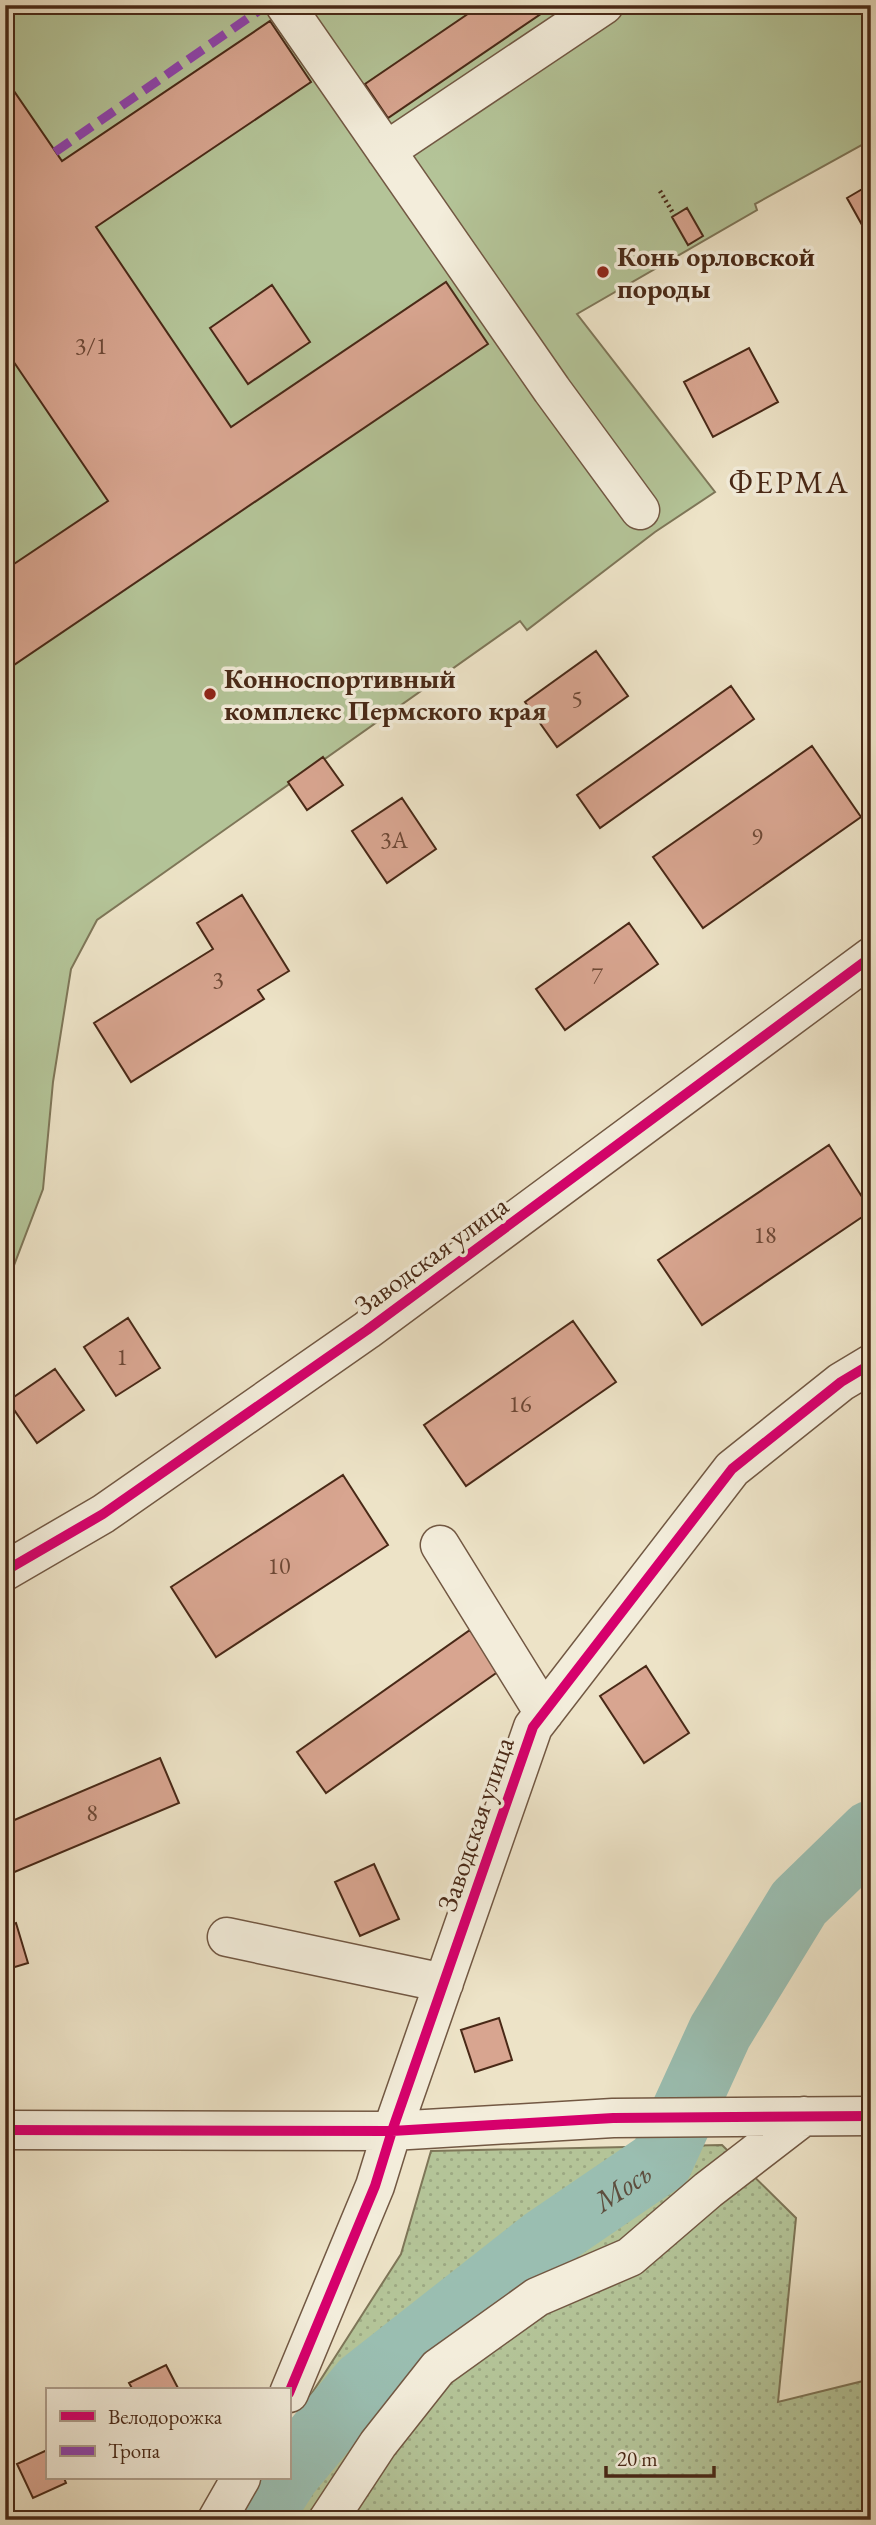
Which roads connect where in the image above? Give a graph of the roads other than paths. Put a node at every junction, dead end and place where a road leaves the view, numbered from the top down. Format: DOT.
graph roads {
  1 [pos="285,5"];
  2 [pos="604,5"];
  3 [pos="386,151"];
  4 [pos="640,510"];
  5 [pos="871,957"];
  6 [pos="871,1364"];
  7 [pos="440,1545"];
  8 [pos="5,1571"];
  9 [pos="544,1713"];
  10 [pos="227,1937"];
  11 [pos="444,1983"];
  12 [pos="804,2116"];
  13 [pos="871,2116"];
  14 [pos="5,2130"];
  15 [pos="391,2131"];
  16 [pos="290,2391"];
  17 [pos="240,2480"];
  18 [pos="217,2520"];
  19 [pos="327,2520"];
  1 -- 3 [label="street"];
  2 -- 3 [label="street"];
  3 -- 4 [label="street"];
  5 -- 8 [label="street, Заводская улица"];
  6 -- 9 [label="street, Заводская улица"];
  7 -- 9 [label="street"];
  9 -- 11 [label="street, Заводская улица"];
  10 -- 11 [label="street"];
  11 -- 15 [label="street, Заводская улица"];
  12 -- 13 [label="street"];
  12 -- 15 [label="street"];
  12 -- 19 [label="street"];
  14 -- 15 [label="street"];
  15 -- 16 [label="street, Заводская улица"];
  17 -- 18 [label="street"];
}
